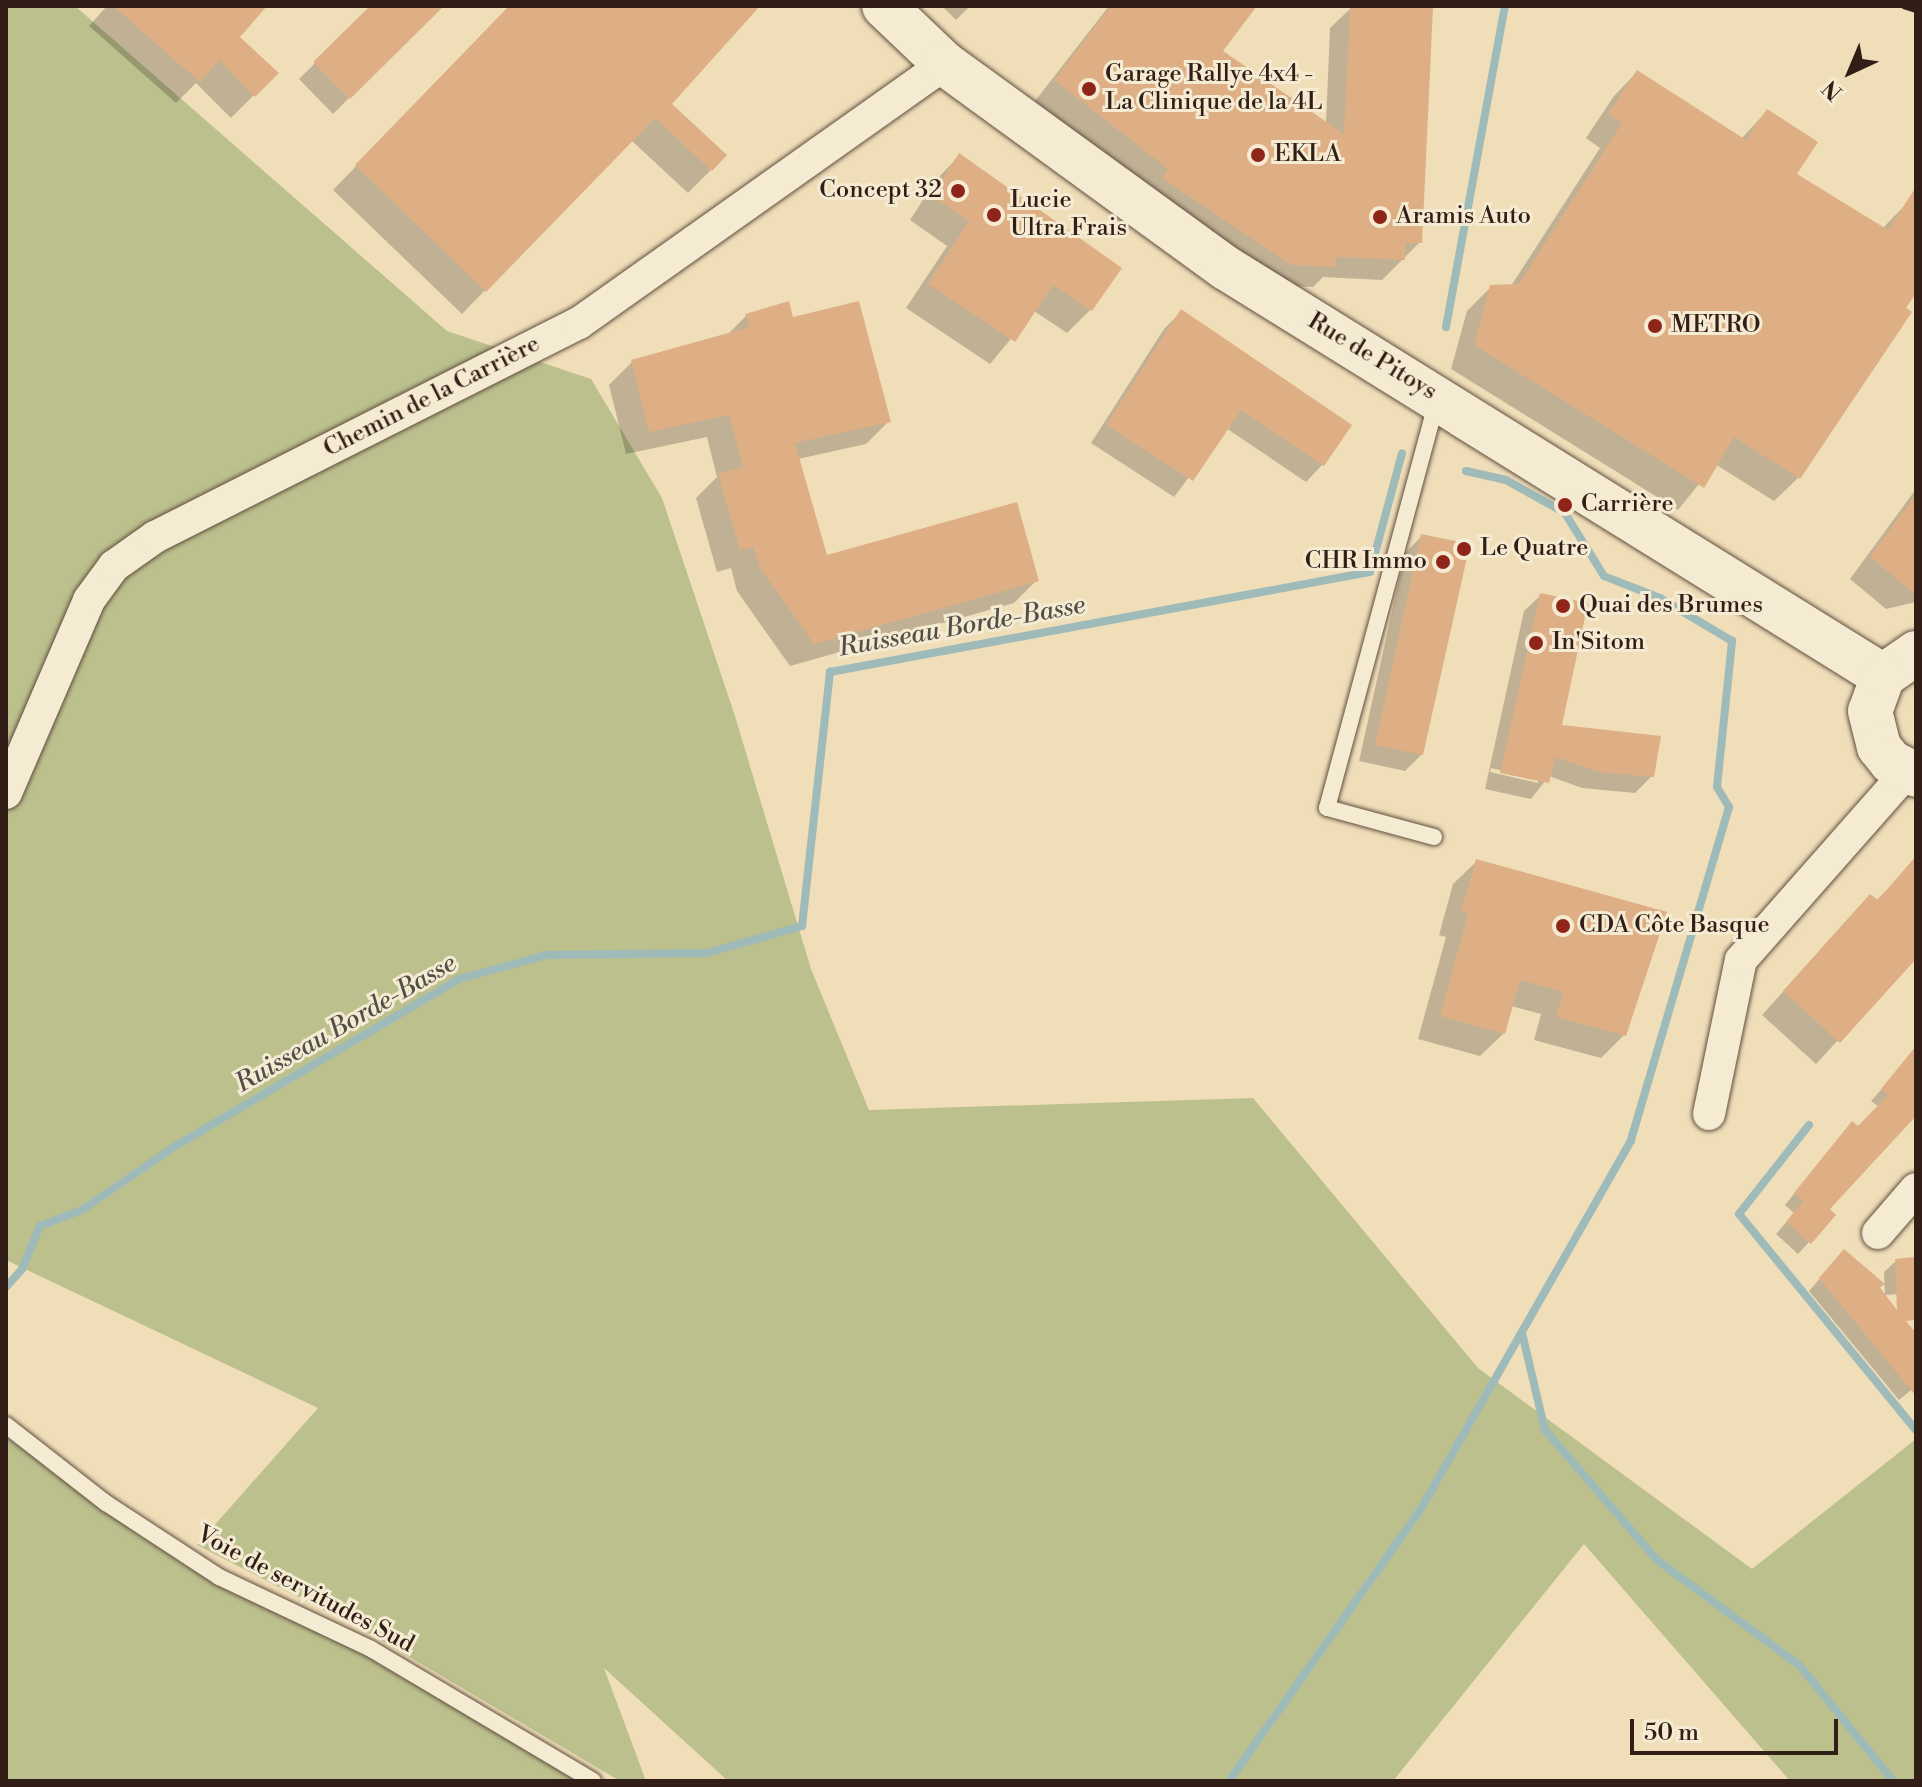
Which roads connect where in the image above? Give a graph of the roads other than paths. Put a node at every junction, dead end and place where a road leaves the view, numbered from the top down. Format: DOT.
graph roads {
  1 [pos="884,6"];
  2 [pos="945,64"];
  3 [pos="1438,397"];
  4 [pos="1899,665"];
  5 [pos="1911,774"];
  6 [pos="6,793"];
  7 [pos="1434,837"];
  8 [pos="1709,1114"];
  9 [pos="1916,1189"];
  10 [pos="1878,1233"];
  11 [pos="6,1425"];
  12 [pos="593,1781"];
  1 -- 2 [label="street, Rue de Pitoys"];
  2 -- 3 [label="street, Rue de Pitoys"];
  2 -- 6 [label="street, Chemin de la Carrière"];
  3 -- 4 [label="street, Rue de Pitoys"];
  3 -- 7 [label="lane"];
  4 -- 5 [label="street"];
  5 -- 8 [label="street"];
  9 -- 10 [label="street"];
  11 -- 12 [label="lane, Voie de servitudes Sud"];
}
